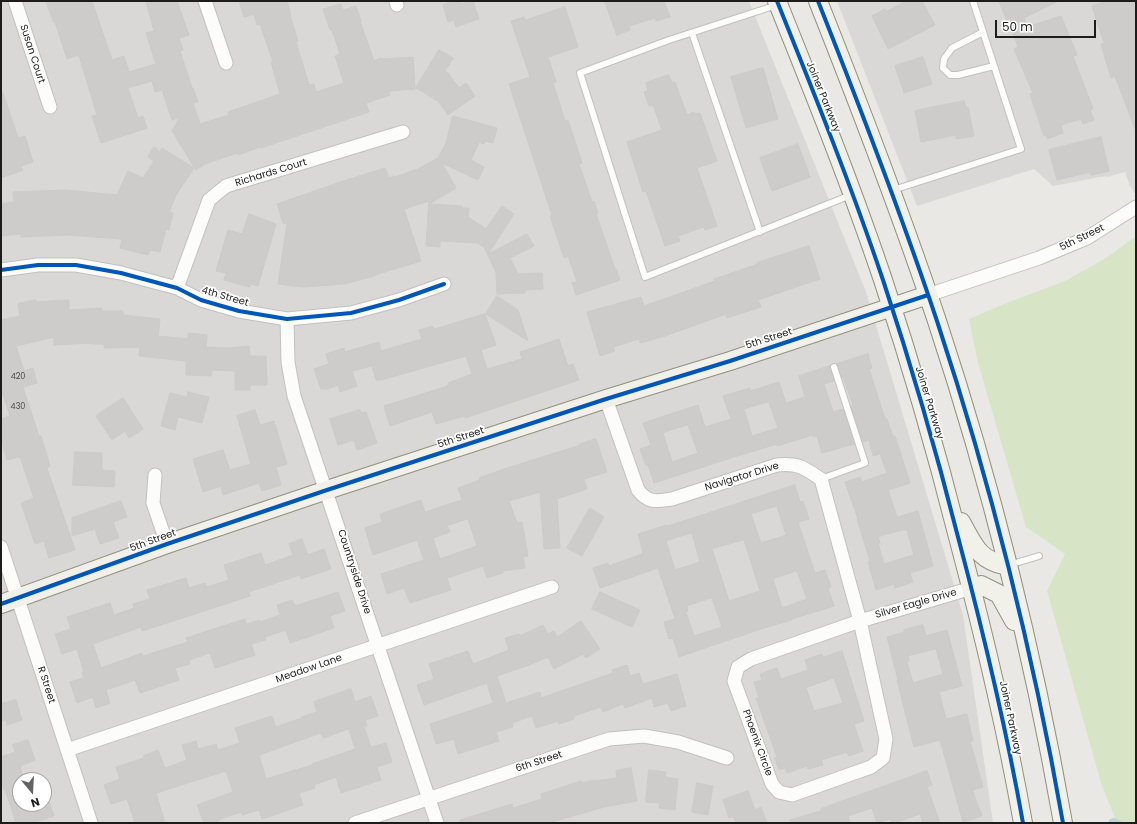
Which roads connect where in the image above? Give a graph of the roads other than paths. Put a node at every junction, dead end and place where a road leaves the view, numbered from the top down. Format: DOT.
graph roads {
  1 [pos="15,1"];
  2 [pos="205,1"];
  3 [pos="818,1"];
  4 [pos="973,1"];
  5 [pos="783,2"];
  6 [pos="983,32"];
  7 [pos="692,33"];
  8 [pos="226,63"];
  9 [pos="994,66"];
  10 [pos="50,107"];
  11 [pos="403,132"];
  12 [pos="892,190"];
  13 [pos="853,195"];
  14 [pos="1136,207"];
  15 [pos="760,232"];
  16 [pos="1,270"];
  17 [pos="444,284"];
  18 [pos="177,288"];
  19 [pos="928,295"];
  20 [pos="892,307"];
  21 [pos="287,319"];
  22 [pos="834,367"];
  23 [pos="606,399"];
  24 [pos="155,475"];
  25 [pos="821,479"];
  26 [pos="327,490"];
  27 [pos="950,502"];
  28 [pos="167,544"];
  29 [pos="1,547"];
  30 [pos="1039,556"];
  31 [pos="1007,566"];
  32 [pos="552,587"];
  33 [pos="972,588"];
  34 [pos="9,602"];
  35 [pos="860,621"];
  36 [pos="1026,644"];
  37 [pos="378,646"];
  38 [pos="67,750"];
  39 [pos="727,758"];
  40 [pos="429,798"];
  41 [pos="91,823"];
  42 [pos="355,823"];
  43 [pos="437,823"];
  44 [pos="1023,823"];
  45 [pos="1063,823"];
  1 -- 10 [label="street, Susan Court"];
  2 -- 8 [label="street"];
  3 -- 12 [label="main road"];
  4 -- 6 [label="lane"];
  5 -- 7 [label="lane"];
  5 -- 13 [label="main road, Joiner Parkway"];
  6 -- 9 [label="lane"];
  6 -- 9 [label="lane"];
  7 -- 15 [label="lane"];
  7 -- 15 [label="lane"];
  9 -- 12 [label="lane"];
  11 -- 18 [label="street, Richards Court"];
  12 -- 19 [label="main road"];
  13 -- 15 [label="lane"];
  13 -- 20 [label="main road, Joiner Parkway"];
  14 -- 19 [label="street, 5th Street"];
  16 -- 18 [label="street, 4th Street"];
  17 -- 21 [label="street, 4th Street"];
  18 -- 21 [label="street, 4th Street"];
  19 -- 20 [label="main road, 5th Street"];
  19 -- 31 [label="main road"];
  20 -- 23 [label="main road, 5th Street"];
  20 -- 27 [label="main road, Joiner Parkway"];
  21 -- 26 [label="street, Countryside Drive"];
  22 -- 25 [label="lane"];
  23 -- 25 [label="street, Navigator Drive"];
  23 -- 26 [label="main road, 5th Street"];
  24 -- 28 [label="street"];
  25 -- 35 [label="street"];
  26 -- 28 [label="main road, 5th Street"];
  26 -- 37 [label="street, Countryside Drive"];
  27 -- 31 [label="main road"];
  27 -- 33 [label="main road, Joiner Parkway"];
  28 -- 34 [label="main road, 5th Street"];
  29 -- 34 [label="street, R Street"];
  30 -- 31 [label="lane"];
  31 -- 36 [label="main road"];
  32 -- 37 [label="street, Meadow Lane"];
  33 -- 35 [label="street, Silver Eagle Drive"];
  33 -- 36 [label="main road"];
  33 -- 44 [label="main road, Joiner Parkway"];
  34 -- 38 [label="street, R Street"];
  35 -- 35 [label="street, Phoenix Circle"];
  36 -- 45 [label="main road"];
  37 -- 38 [label="street, Meadow Lane"];
  37 -- 40 [label="street, Countryside Drive"];
  38 -- 41 [label="street, R Street"];
  39 -- 40 [label="street, 6th Street"];
  40 -- 42 [label="street, 6th Street"];
  40 -- 43 [label="street, Countryside Drive"];
}
